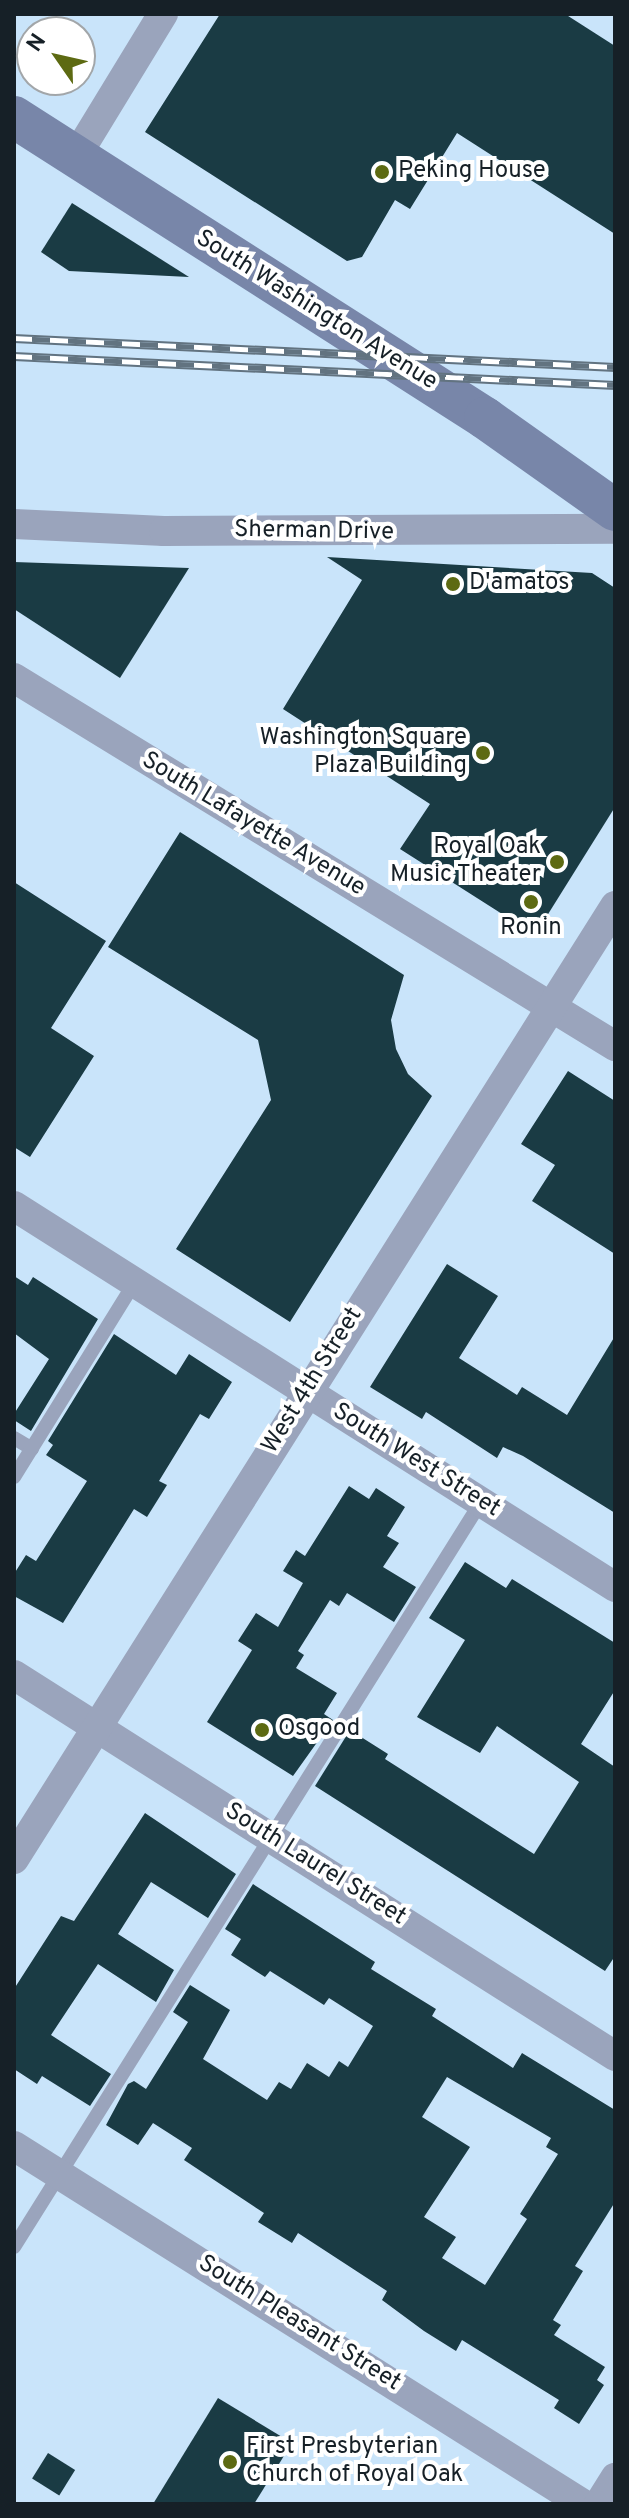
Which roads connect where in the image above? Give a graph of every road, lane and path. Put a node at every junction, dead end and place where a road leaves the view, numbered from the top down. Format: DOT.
graph roads {
  1 [pos="163,14"];
  2 [pos="14,117"];
  3 [pos="75,158"];
  4 [pos="615,510"];
  5 [pos="14,524"];
  6 [pos="615,529"];
  7 [pos="14,678"];
  8 [pos="615,906"];
  9 [pos="551,1007"];
  10 [pos="615,1046"];
  11 [pos="14,1206"];
  12 [pos="135,1282"];
  13 [pos="306,1392"];
  14 [pos="14,1438"];
  15 [pos="32,1449"];
  16 [pos="14,1477"];
  17 [pos="481,1502"];
  18 [pos="615,1587"];
  19 [pos="14,1675"];
  20 [pos="97,1727"];
  21 [pos="272,1838"];
  22 [pos="14,1859"];
  23 [pos="615,2056"];
  24 [pos="14,2146"];
  25 [pos="59,2175"];
  26 [pos="14,2247"];
  27 [pos="615,2478"];
  28 [pos="583,2504"];
  29 [pos="599,2504"];
  1 -- 3 [label="street"];
  2 -- 3 [label="main road, South Washington Avenue"];
  3 -- 4 [label="main road, South Washington Avenue"];
  5 -- 6 [label="street, Sherman Drive"];
  7 -- 9 [label="street, South Lafayette Avenue"];
  8 -- 9 [label="street, West 4th Street"];
  9 -- 10 [label="street, South Lafayette Avenue"];
  9 -- 13 [label="street, West 4th Street"];
  11 -- 12 [label="street, South West Street"];
  12 -- 13 [label="street, South West Street"];
  12 -- 15 [label="lane"];
  13 -- 17 [label="street, South West Street"];
  13 -- 20 [label="street, West 4th Street"];
  14 -- 15 [label="lane"];
  15 -- 16 [label="lane"];
  17 -- 18 [label="street, South West Street"];
  17 -- 21 [label="lane"];
  19 -- 20 [label="street, South Laurel Street"];
  20 -- 21 [label="street, South Laurel Street"];
  20 -- 22 [label="street, West 4th Street"];
  21 -- 23 [label="street, South Laurel Street"];
  21 -- 25 [label="lane"];
  24 -- 25 [label="street, South Pleasant Street"];
  25 -- 26 [label="lane"];
  25 -- 28 [label="street, South Pleasant Street"];
  27 -- 29 [label="street"];
}
